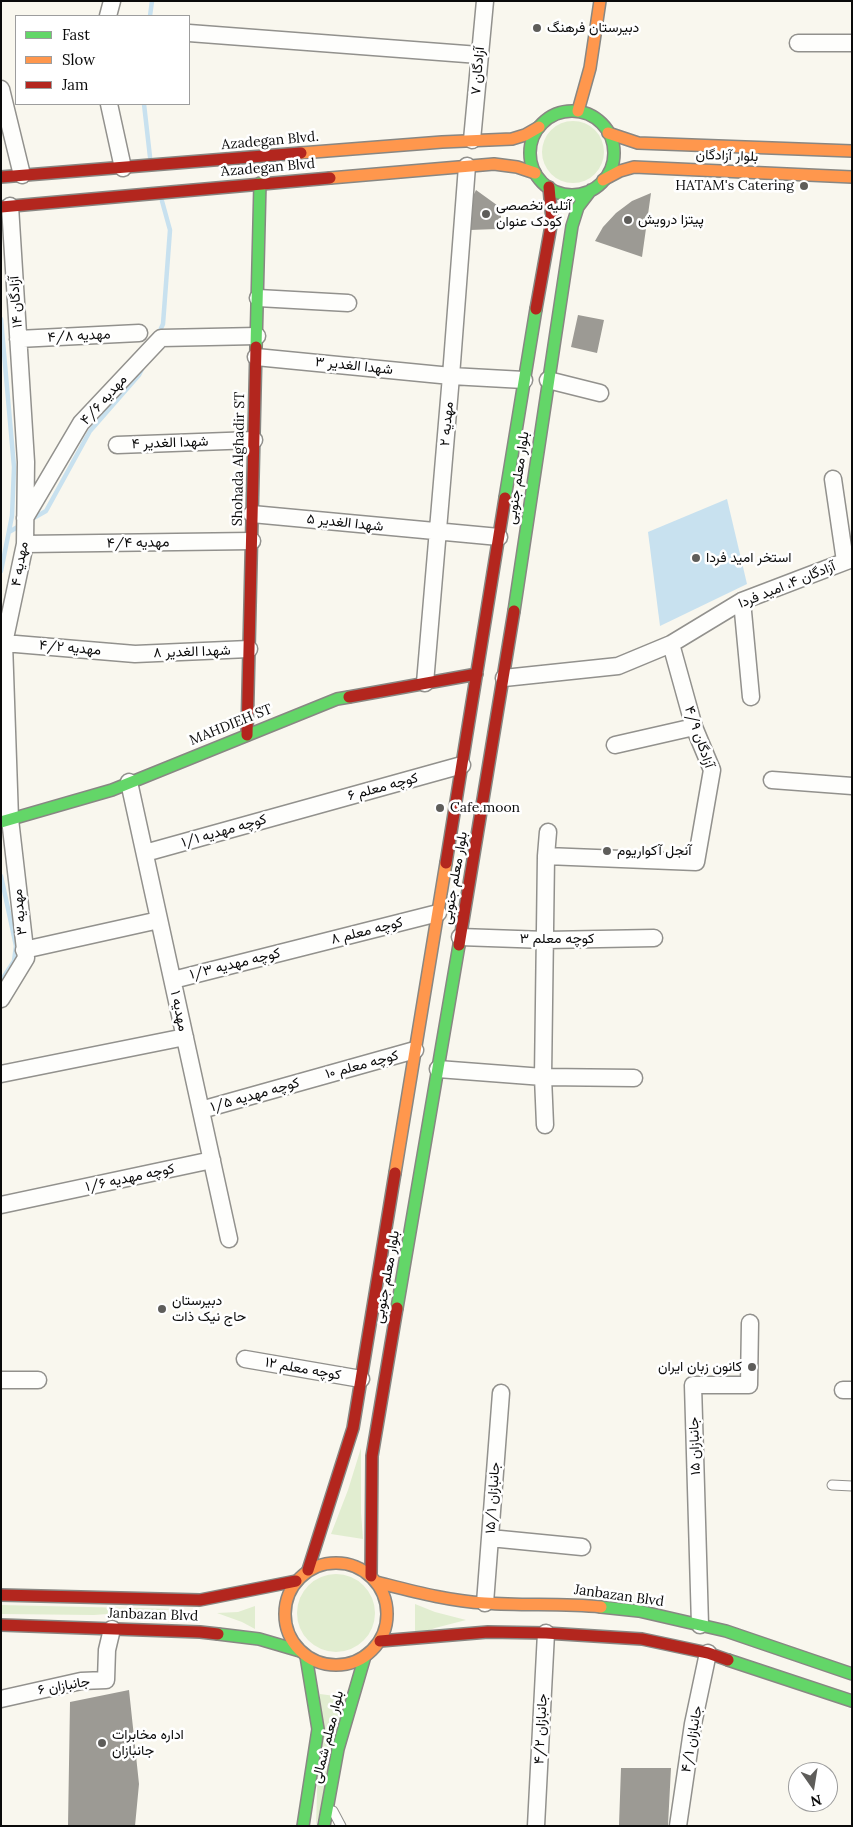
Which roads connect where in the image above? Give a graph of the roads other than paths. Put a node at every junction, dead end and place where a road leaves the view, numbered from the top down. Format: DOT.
graph roads {
  1 [pos="112,1"];
  2 [pos="485,1"];
  3 [pos="600,1"];
  4 [pos="108,15"];
  5 [pos="190,33"];
  6 [pos="798,43"];
  7 [pos="852,43"];
  8 [pos="479,55"];
  9 [pos="1,90"];
  10 [pos="109,105"];
  11 [pos="578,112"];
  12 [pos="539,127"];
  13 [pos="608,133"];
  14 [pos="472,140"];
  15 [pos="852,151"];
  16 [pos="467,166"];
  17 [pos="123,168"];
  18 [pos="535,173"];
  19 [pos="22,175"];
  20 [pos="1,177"];
  21 [pos="852,177"];
  22 [pos="603,180"];
  23 [pos="260,184"];
  24 [pos="549,187"];
  25 [pos="591,190"];
  26 [pos="6,207"];
  27 [pos="258,298"];
  28 [pos="348,303"];
  29 [pos="139,333"];
  30 [pos="257,336"];
  31 [pos="18,338"];
  32 [pos="256,357"];
  33 [pos="451,376"];
  34 [pos="524,380"];
  35 [pos="548,380"];
  36 [pos="600,392"];
  37 [pos="254,440"];
  38 [pos="117,445"];
  39 [pos="833,480"];
  40 [pos="520,484"];
  41 [pos="252,514"];
  42 [pos="24,519"];
  43 [pos="438,532"];
  44 [pos="499,536"];
  45 [pos="252,541"];
  46 [pos="25,544"];
  47 [pos="849,560"];
  48 [pos="742,601"];
  49 [pos="4,643"];
  50 [pos="671,644"];
  51 [pos="249,650"];
  52 [pos="136,654"];
  53 [pos="478,674"];
  54 [pos="504,678"];
  55 [pos="425,683"];
  56 [pos="751,697"];
  57 [pos="694,727"];
  58 [pos="247,735"];
  59 [pos="615,746"];
  60 [pos="462,765"];
  61 [pos="772,780"];
  62 [pos="129,782"];
  63 [pos="852,786"];
  64 [pos="304,808"];
  65 [pos="6,821"];
  66 [pos="548,832"];
  67 [pos="145,853"];
  68 [pos="546,856"];
  69 [pos="438,913"];
  70 [pos="160,920"];
  71 [pos="460,937"];
  72 [pos="654,938"];
  73 [pos="546,940"];
  74 [pos="297,949"];
  75 [pos="24,950"];
  76 [pos="173,980"];
  77 [pos="1,999"];
  78 [pos="185,1037"];
  79 [pos="415,1050"];
  80 [pos="438,1069"];
  81 [pos="1,1074"];
  82 [pos="544,1077"];
  83 [pos="634,1078"];
  84 [pos="308,1080"];
  85 [pos="201,1110"];
  86 [pos="545,1125"];
  87 [pos="212,1160"];
  88 [pos="1,1205"];
  89 [pos="229,1239"];
  90 [pos="750,1323"];
  91 [pos="245,1359"];
  92 [pos="360,1379"];
  93 [pos="1,1380"];
  94 [pos="38,1380"];
  95 [pos="501,1393"];
  96 [pos="832,1485"];
  97 [pos="852,1486"];
  98 [pos="490,1538"];
  99 [pos="582,1547"];
  100 [pos="308,1570"];
  101 [pos="374,1579"];
  102 [pos="296,1581"];
  103 [pos="1,1595"];
  104 [pos="486,1618"];
  105 [pos="1,1625"];
  106 [pos="700,1625"];
  107 [pos="112,1629"];
  108 [pos="546,1633"];
  109 [pos="380,1642"];
  110 [pos="708,1653"];
  111 [pos="303,1654"];
  112 [pos="366,1656"];
  113 [pos="852,1674"];
  114 [pos="1,1699"];
  115 [pos="852,1701"];
  116 [pos="328,1802"];
  117 [pos="303,1826"];
  118 [pos="324,1826"];
  119 [pos="341,1826"];
  120 [pos="536,1826"];
  121 [pos="678,1826"];
  1 -- 4 [label="street"];
  2 -- 8 [label="street, آزادگان ۷"];
  3 -- 11 [label="main road"];
  5 -- 8 [label="street"];
  6 -- 7 [label="street"];
  8 -- 14 [label="street, آزادگان ۷"];
  9 -- 19 [label="street"];
  10 -- 17 [label="street"];
  11 -- 12 [label="main road"];
  11 -- 13 [label="main road"];
  12 -- 14 [label="main road, Azadegan Blvd."];
  12 -- 18 [label="main road"];
  13 -- 15 [label="main road, بلوار آزادگان"];
  13 -- 22 [label="main road"];
  14 -- 17 [label="main road, Azadegan Blvd."];
  16 -- 18 [label="main road, َAzadegan Blvd"];
  16 -- 23 [label="main road, َAzadegan Blvd"];
  16 -- 33 [label="street, مهدیه ۲"];
  17 -- 19 [label="main road, Azadegan Blvd."];
  18 -- 24 [label="main road"];
  19 -- 20 [label="main road, Azadegan Blvd."];
  21 -- 22 [label="main road, بلوار آزادگان"];
  22 -- 25 [label="main road"];
  23 -- 26 [label="main road, َAzadegan Blvd"];
  23 -- 27 [label="main road, Shohada Alghadir ST"];
  24 -- 25 [label="main road"];
  24 -- 34 [label="main road, بلوار معلم جنوبی"];
  25 -- 35 [label="main road, بلوار معلم جنوبی"];
  26 -- 31 [label="street, آزادگان ۱۴"];
  27 -- 28 [label="street"];
  27 -- 30 [label="main road, Shohada Alghadir ST"];
  29 -- 31 [label="street, مهدیه ۴/۸"];
  30 -- 32 [label="main road, Shohada Alghadir ST"];
  30 -- 42 [label="street, مهدیه ۴/۶"];
  31 -- 42 [label="street, مهدیه ۴"];
  32 -- 33 [label="street, شهدا الغدیر ۳"];
  32 -- 37 [label="main road, Shohada Alghadir ST"];
  33 -- 34 [label="street, شهدا الغدیر ۳"];
  33 -- 43 [label="street, مهدیه ۲"];
  34 -- 40 [label="main road, بلوار معلم جنوبی"];
  35 -- 36 [label="street"];
  35 -- 40 [label="main road, بلوار معلم جنوبی"];
  37 -- 38 [label="street, شهدا الغدیر ۴"];
  37 -- 41 [label="main road, Shohada Alghadir ST"];
  39 -- 47 [label="street"];
  40 -- 44 [label="main road, بلوار معلم جنوبی"];
  40 -- 54 [label="main road, بلوار معلم جنوبی"];
  41 -- 43 [label="street, شهدا الغدیر ۵"];
  41 -- 45 [label="main road, Shohada Alghadir ST"];
  42 -- 46 [label="street, مهدیه ۴"];
  43 -- 44 [label="street, شهدا الغدیر ۵"];
  43 -- 55 [label="street, مهدیه ۲"];
  44 -- 53 [label="main road, بلوار معلم جنوبی"];
  45 -- 46 [label="street, مهدیه ۴/۴"];
  45 -- 51 [label="main road, Shohada Alghadir ST"];
  46 -- 49 [label="street, مهدیه ۴"];
  47 -- 48 [label="street, آزادگان ۴، امید فردا"];
  48 -- 50 [label="street, آزادگان ۴، امید فردا"];
  48 -- 56 [label="street"];
  49 -- 52 [label="street, مهدیه ۴/۲"];
  49 -- 65 [label="street, مهدیه ۴"];
  50 -- 54 [label="street, آزادگان ۴، امید فردا"];
  50 -- 57 [label="street, آزادگان ۴/۹"];
  51 -- 52 [label="street, شهدا الغدیر ۸"];
  51 -- 58 [label="main road, Shohada Alghadir ST"];
  53 -- 55 [label="main road, MAHDIEH ST"];
  53 -- 60 [label="main road, بلوار معلم جنوبی"];
  54 -- 71 [label="main road, بلوار معلم جنوبی"];
  55 -- 58 [label="main road, MAHDIEH ST"];
  57 -- 59 [label="street"];
  57 -- 68 [label="street, آزادگان ۴/۹"];
  58 -- 62 [label="main road, MAHDIEH ST"];
  60 -- 64 [label="street, کوچه معلم ۶"];
  60 -- 69 [label="main road, بلوار معلم جنوبی"];
  61 -- 63 [label="street"];
  62 -- 65 [label="main road, MAHDIEH ST"];
  62 -- 67 [label="street, مهدیه ۱"];
  64 -- 67 [label="street, کوچه مهدیه ۱/۱"];
  65 -- 75 [label="street, مهدیه ۳"];
  66 -- 68 [label="street"];
  67 -- 70 [label="street, مهدیه ۱"];
  68 -- 73 [label="street"];
  69 -- 74 [label="street, کوچه معلم ۸"];
  69 -- 79 [label="main road, بلوار معلم جنوبی"];
  70 -- 75 [label="street"];
  70 -- 76 [label="street, مهدیه ۱"];
  71 -- 73 [label="street, کوچه معلم ۳"];
  71 -- 80 [label="main road, بلوار معلم جنوبی"];
  72 -- 73 [label="street, کوچه معلم ۳"];
  73 -- 82 [label="street"];
  74 -- 76 [label="street, کوچه مهدیه ۱/۳"];
  75 -- 77 [label="street, مهدیه ۳"];
  76 -- 78 [label="street, مهدیه ۱"];
  78 -- 81 [label="street"];
  78 -- 85 [label="street, مهدیه ۱"];
  79 -- 84 [label="street, کوچه معلم ۱۰"];
  79 -- 92 [label="main road, بلوار معلم جنوبی"];
  80 -- 82 [label="street"];
  80 -- 101 [label="main road, بلوار معلم جنوبی"];
  82 -- 83 [label="street"];
  82 -- 86 [label="street"];
  84 -- 85 [label="street, کوچه مهدیه ۱/۵"];
  85 -- 87 [label="street, مهدیه ۱"];
  87 -- 88 [label="street, کوچه مهدیه ۱/۶"];
  87 -- 89 [label="street, مهدیه ۱"];
  90 -- 106 [label="street, جانبازان ۱۵"];
  91 -- 92 [label="street, کوچه معلم ۱۲"];
  92 -- 100 [label="main road, بلوار معلم جنوبی"];
  93 -- 94 [label="street"];
  95 -- 98 [label="street, جانبازان ۱۵/۱"];
  96 -- 97 [label="lane"];
  98 -- 99 [label="street"];
  98 -- 104 [label="street, جانبازان ۱۵/۱"];
  100 -- 101 [label="main road"];
  100 -- 102 [label="main road"];
  101 -- 104 [label="main road, Janbazan Blvd"];
  101 -- 109 [label="main road"];
  102 -- 103 [label="main road, Janbazan Blvd"];
  102 -- 111 [label="main road"];
  104 -- 106 [label="main road, Janbazan Blvd"];
  104 -- 108 [label="main road, Janbazan Blvd"];
  104 -- 109 [label="main road, Janbazan Blvd"];
  105 -- 107 [label="main road, Janbazan Blvd"];
  106 -- 113 [label="main road, Janbazan Blvd"];
  107 -- 111 [label="main road, Janbazan Blvd"];
  107 -- 114 [label="street, جانبازان ۶"];
  108 -- 110 [label="main road, Janbazan Blvd"];
  108 -- 120 [label="street, جانبازان ۴/۲"];
  109 -- 112 [label="main road"];
  110 -- 115 [label="main road, Janbazan Blvd"];
  110 -- 121 [label="street, جانبازان ۴/۱"];
  111 -- 112 [label="main road"];
  111 -- 117 [label="main road, بلوار معلم شمالی"];
  112 -- 116 [label="main road, بلوار معلم شمالی"];
  116 -- 118 [label="main road, بلوار معلم شمالی"];
  116 -- 119 [label="lane"];
}
